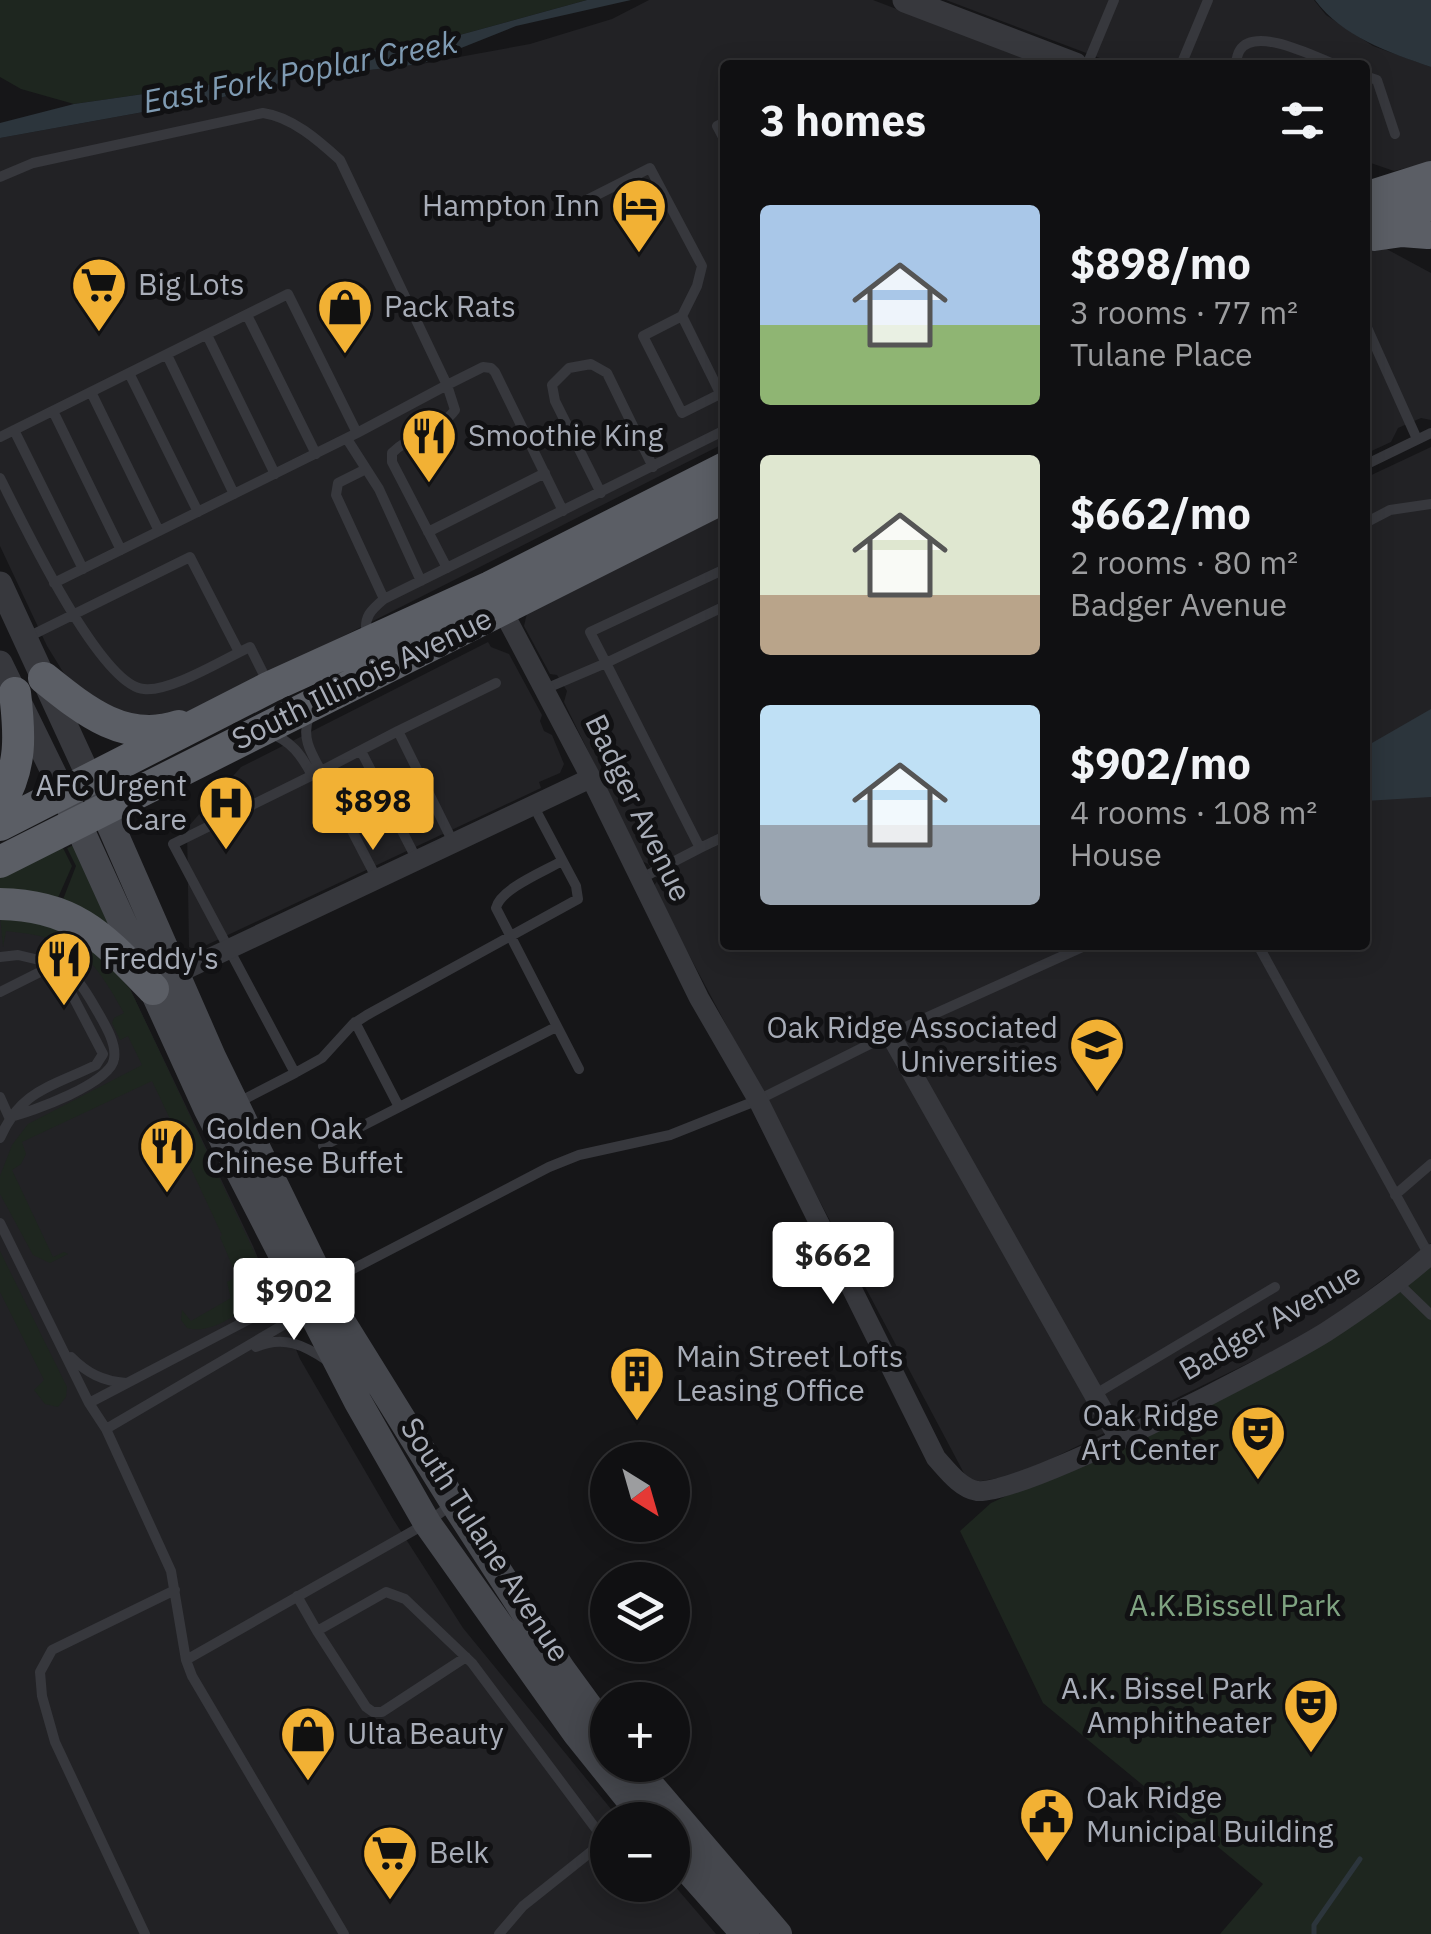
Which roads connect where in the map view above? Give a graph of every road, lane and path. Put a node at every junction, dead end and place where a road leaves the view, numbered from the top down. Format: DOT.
graph roads {
  1 [pos="905,0"];
  2 [pos="1114,0"];
  3 [pos="1208,0"];
  4 [pos="1026,56"];
  5 [pos="1089,60"];
  6 [pos="1184,60"];
  7 [pos="1236,60"];
  8 [pos="1323,60"];
  9 [pos="1370,78"];
  10 [pos="1395,134"];
  11 [pos="0,177"];
  12 [pos="1431,177"];
  13 [pos="1370,197"];
  14 [pos="577,205"];
  15 [pos="1380,220"];
  16 [pos="1430,224"];
  17 [pos="1370,237"];
  18 [pos="247,315"];
  19 [pos="682,316"];
  20 [pos="1370,334"];
  21 [pos="207,335"];
  22 [pos="166,355"];
  23 [pos="129,373"];
  24 [pos="447,385"];
  25 [pos="90,392"];
  26 [pos="720,393"];
  27 [pos="720,400"];
  28 [pos="52,411"];
  29 [pos="14,430"];
  30 [pos="1431,432"];
  31 [pos="720,433"];
  32 [pos="352,436"];
  33 [pos="0,437"];
  34 [pos="1417,439"];
  35 [pos="316,454"];
  36 [pos="1370,462"];
  37 [pos="653,468"];
  38 [pos="364,470"];
  39 [pos="720,471"];
  40 [pos="544,473"];
  41 [pos="276,474"];
  42 [pos="0,478"];
  43 [pos="601,493"];
  44 [pos="234,494"];
  45 [pos="720,499"];
  46 [pos="1431,504"];
  47 [pos="564,511"];
  48 [pos="198,512"];
  49 [pos="1370,520"];
  50 [pos="159,532"];
  51 [pos="428,532"];
  52 [pos="121,550"];
  53 [pos="447,568"];
  54 [pos="83,569"];
  55 [pos="720,571"];
  56 [pos="421,580"];
  57 [pos="0,584"];
  58 [pos="54,584"];
  59 [pos="496,598"];
  60 [pos="384,599"];
  61 [pos="720,608"];
  62 [pos="75,614"];
  63 [pos="26,638"];
  64 [pos="239,652"];
  65 [pos="376,656"];
  66 [pos="0,663"];
  67 [pos="606,663"];
  68 [pos="44,678"];
  69 [pos="496,683"];
  70 [pos="270,687"];
  71 [pos="545,689"];
  72 [pos="14,693"];
  73 [pos="315,702"];
  74 [pos="226,710"];
  75 [pos="259,730"];
  76 [pos="398,731"];
  77 [pos="360,750"];
  78 [pos="317,773"];
  79 [pos="591,778"];
  80 [pos="83,800"];
  81 [pos="0,804"];
  82 [pos="533,806"];
  83 [pos="0,824"];
  84 [pos="720,838"];
  85 [pos="454,843"];
  86 [pos="700,848"];
  87 [pos="417,860"];
  88 [pos="562,861"];
  89 [pos="0,862"];
  90 [pos="377,879"];
  91 [pos="640,879"];
  92 [pos="0,904"];
  93 [pos="509,938"];
  94 [pos="229,948"];
  95 [pos="1076,950"];
  96 [pos="1261,950"];
  97 [pos="0,957"];
  98 [pos="56,964"];
  99 [pos="165,981"];
  100 [pos="0,992"];
  101 [pos="356,1022"];
  102 [pos="556,1027"];
  103 [pos="890,1034"];
  104 [pos="578,1069"];
  105 [pos="295,1073"];
  106 [pos="0,1097"];
  107 [pos="758,1100"];
  108 [pos="235,1104"];
  109 [pos="399,1108"];
  110 [pos="10,1116"];
  111 [pos="0,1138"];
  112 [pos="322,1146"];
  113 [pos="1431,1164"];
  114 [pos="1395,1195"];
  115 [pos="0,1223"];
  116 [pos="1430,1255"];
  117 [pos="1398,1283"];
  118 [pos="1275,1287"];
  119 [pos="311,1295"];
  120 [pos="1431,1315"];
  121 [pos="58,1339"];
  122 [pos="223,1360"];
  123 [pos="340,1370"];
  124 [pos="126,1383"];
  125 [pos="1094,1395"];
  126 [pos="89,1403"];
  127 [pos="106,1430"];
  128 [pos="1119,1439"];
  129 [pos="454,1503"];
  130 [pos="427,1522"];
  131 [pos="175,1590"];
  132 [pos="296,1596"];
  133 [pos="317,1631"];
  134 [pos="466,1657"];
  135 [pos="186,1660"];
  136 [pos="590,1708"];
  137 [pos="647,1782"];
  138 [pos="624,1802"];
  139 [pos="590,1819"];
  140 [pos="590,1853"];
  141 [pos="690,1872"];
  142 [pos="146,1934"];
  143 [pos="344,1934"];
  144 [pos="499,1934"];
  145 [pos="744,1934"];
  146 [pos="778,1934"];
  1 -- 4 [label="street"];
  2 -- 5 [label="lane"];
  3 -- 6 [label="lane"];
  7 -- 8 [label="lane"];
  9 -- 10 [label="lane"];
  11 -- 24 [label="lane"];
  12 -- 13 [label="highway"];
  14 -- 19 [label="lane"];
  15 -- 16 [label="highway"];
  16 -- 17 [label="highway"];
  18 -- 21 [label="lane"];
  18 -- 32 [label="lane"];
  18 -- 35 [label="lane"];
  19 -- 26 [label="lane"];
  19 -- 27 [label="lane"];
  20 -- 34 [label="lane"];
  21 -- 22 [label="lane"];
  21 -- 41 [label="lane"];
  22 -- 23 [label="lane"];
  22 -- 44 [label="lane"];
  23 -- 25 [label="lane"];
  23 -- 48 [label="lane"];
  24 -- 32 [label="lane"];
  24 -- 40 [label="lane"];
  24 -- 51 [label="lane"];
  25 -- 28 [label="lane"];
  25 -- 50 [label="lane"];
  28 -- 29 [label="lane"];
  28 -- 52 [label="lane"];
  29 -- 33 [label="lane"];
  29 -- 54 [label="lane"];
  30 -- 34 [label="lane"];
  31 -- 37 [label="lane"];
  32 -- 35 [label="lane"];
  32 -- 38 [label="lane"];
  34 -- 36 [label="lane"];
  35 -- 41 [label="lane"];
  37 -- 43 [label="lane"];
  37 -- 43 [label="lane"];
  38 -- 56 [label="lane"];
  38 -- 60 [label="lane"];
  39 -- 59 [label="highway, South Illinois Avenue"];
  40 -- 47 [label="lane"];
  40 -- 51 [label="lane"];
  41 -- 44 [label="lane"];
  42 -- 58 [label="lane"];
  43 -- 47 [label="lane"];
  44 -- 48 [label="lane"];
  45 -- 59 [label="highway, South Illinois Avenue"];
  46 -- 49 [label="lane"];
  47 -- 53 [label="lane"];
  48 -- 50 [label="lane"];
  50 -- 52 [label="lane"];
  51 -- 53 [label="lane"];
  52 -- 54 [label="lane"];
  53 -- 56 [label="lane"];
  54 -- 58 [label="lane"];
  55 -- 67 [label="lane"];
  56 -- 60 [label="lane"];
  57 -- 63 [label="street"];
  58 -- 62 [label="lane"];
  59 -- 65 [label="highway, South Illinois Avenue"];
  59 -- 71 [label="street, Badger Avenue"];
  60 -- 65 [label="lane"];
  61 -- 67 [label="lane"];
  62 -- 63 [label="lane"];
  62 -- 64 [label="lane"];
  62 -- 64 [label="lane"];
  63 -- 68 [label="street"];
  64 -- 70 [label="lane"];
  65 -- 70 [label="highway, South Illinois Avenue"];
  65 -- 73 [label="highway, South Illinois Avenue"];
  66 -- 72 [label="street"];
  67 -- 71 [label="lane"];
  67 -- 86 [label="lane"];
  68 -- 74 [label="highway"];
  68 -- 80 [label="street"];
  69 -- 76 [label="lane"];
  70 -- 74 [label="highway, South Illinois Avenue"];
  71 -- 79 [label="street, Badger Avenue"];
  72 -- 80 [label="street"];
  72 -- 81 [label="highway"];
  73 -- 75 [label="highway, South Illinois Avenue"];
  73 -- 78 [label="lane"];
  74 -- 80 [label="highway, South Illinois Avenue"];
  75 -- 78 [label="lane"];
  75 -- 80 [label="highway, South Illinois Avenue"];
  76 -- 77 [label="lane"];
  76 -- 85 [label="lane"];
  77 -- 78 [label="lane"];
  77 -- 87 [label="lane"];
  78 -- 90 [label="lane"];
  78 -- 94 [label="lane"];
  79 -- 82 [label="street"];
  79 -- 91 [label="street, Badger Avenue"];
  80 -- 83 [label="highway, South Illinois Avenue"];
  80 -- 89 [label="highway, South Illinois Avenue"];
  80 -- 99 [label="main road, South Tulane Avenue"];
  82 -- 85 [label="street"];
  82 -- 88 [label="lane"];
  84 -- 86 [label="lane"];
  85 -- 87 [label="street"];
  86 -- 91 [label="lane"];
  87 -- 90 [label="street"];
  88 -- 93 [label="lane"];
  88 -- 93 [label="lane"];
  90 -- 94 [label="street"];
  91 -- 107 [label="street, Badger Avenue"];
  92 -- 99 [label="highway"];
  93 -- 101 [label="lane"];
  93 -- 102 [label="lane"];
  94 -- 99 [label="street"];
  94 -- 105 [label="lane"];
  95 -- 103 [label="lane"];
  96 -- 114 [label="lane"];
  97 -- 98 [label="lane"];
  98 -- 100 [label="lane"];
  98 -- 110 [label="lane"];
  99 -- 108 [label="main road, South Tulane Avenue"];
  99 -- 119 [label="main road, South Tulane Avenue"];
  101 -- 105 [label="lane"];
  101 -- 109 [label="lane"];
  102 -- 104 [label="lane"];
  102 -- 109 [label="lane"];
  103 -- 107 [label="lane"];
  103 -- 125 [label="street"];
  105 -- 108 [label="lane"];
  106 -- 110 [label="lane"];
  107 -- 119 [label="lane"];
  107 -- 128 [label="street, Badger Avenue"];
  108 -- 119 [label="main road, South Tulane Avenue"];
  109 -- 112 [label="lane"];
  110 -- 111 [label="lane"];
  113 -- 114 [label="lane"];
  114 -- 116 [label="lane"];
  115 -- 121 [label="lane"];
  116 -- 117 [label="street, Badger Avenue"];
  117 -- 120 [label="lane"];
  117 -- 128 [label="street, Badger Avenue"];
  118 -- 125 [label="lane"];
  119 -- 122 [label="lane"];
  119 -- 123 [label="main road, South Tulane Avenue"];
  119 -- 124 [label="lane"];
  119 -- 129 [label="main road, South Tulane Avenue"];
  121 -- 124 [label="lane"];
  121 -- 126 [label="lane"];
  122 -- 123 [label="lane"];
  122 -- 127 [label="lane"];
  123 -- 130 [label="main road, South Tulane Avenue"];
  124 -- 126 [label="lane"];
  125 -- 128 [label="street"];
  126 -- 127 [label="lane"];
  127 -- 131 [label="lane"];
  129 -- 130 [label="lane"];
  129 -- 136 [label="main road, South Tulane Avenue"];
  130 -- 132 [label="lane"];
  130 -- 138 [label="main road, South Tulane Avenue"];
  131 -- 135 [label="lane"];
  131 -- 142 [label="lane"];
  132 -- 133 [label="lane"];
  132 -- 135 [label="lane"];
  133 -- 134 [label="lane"];
  133 -- 134 [label="lane"];
  134 -- 139 [label="lane"];
  135 -- 143 [label="lane"];
  137 -- 146 [label="main road"];
  140 -- 144 [label="lane"];
  141 -- 145 [label="main road"];
}
